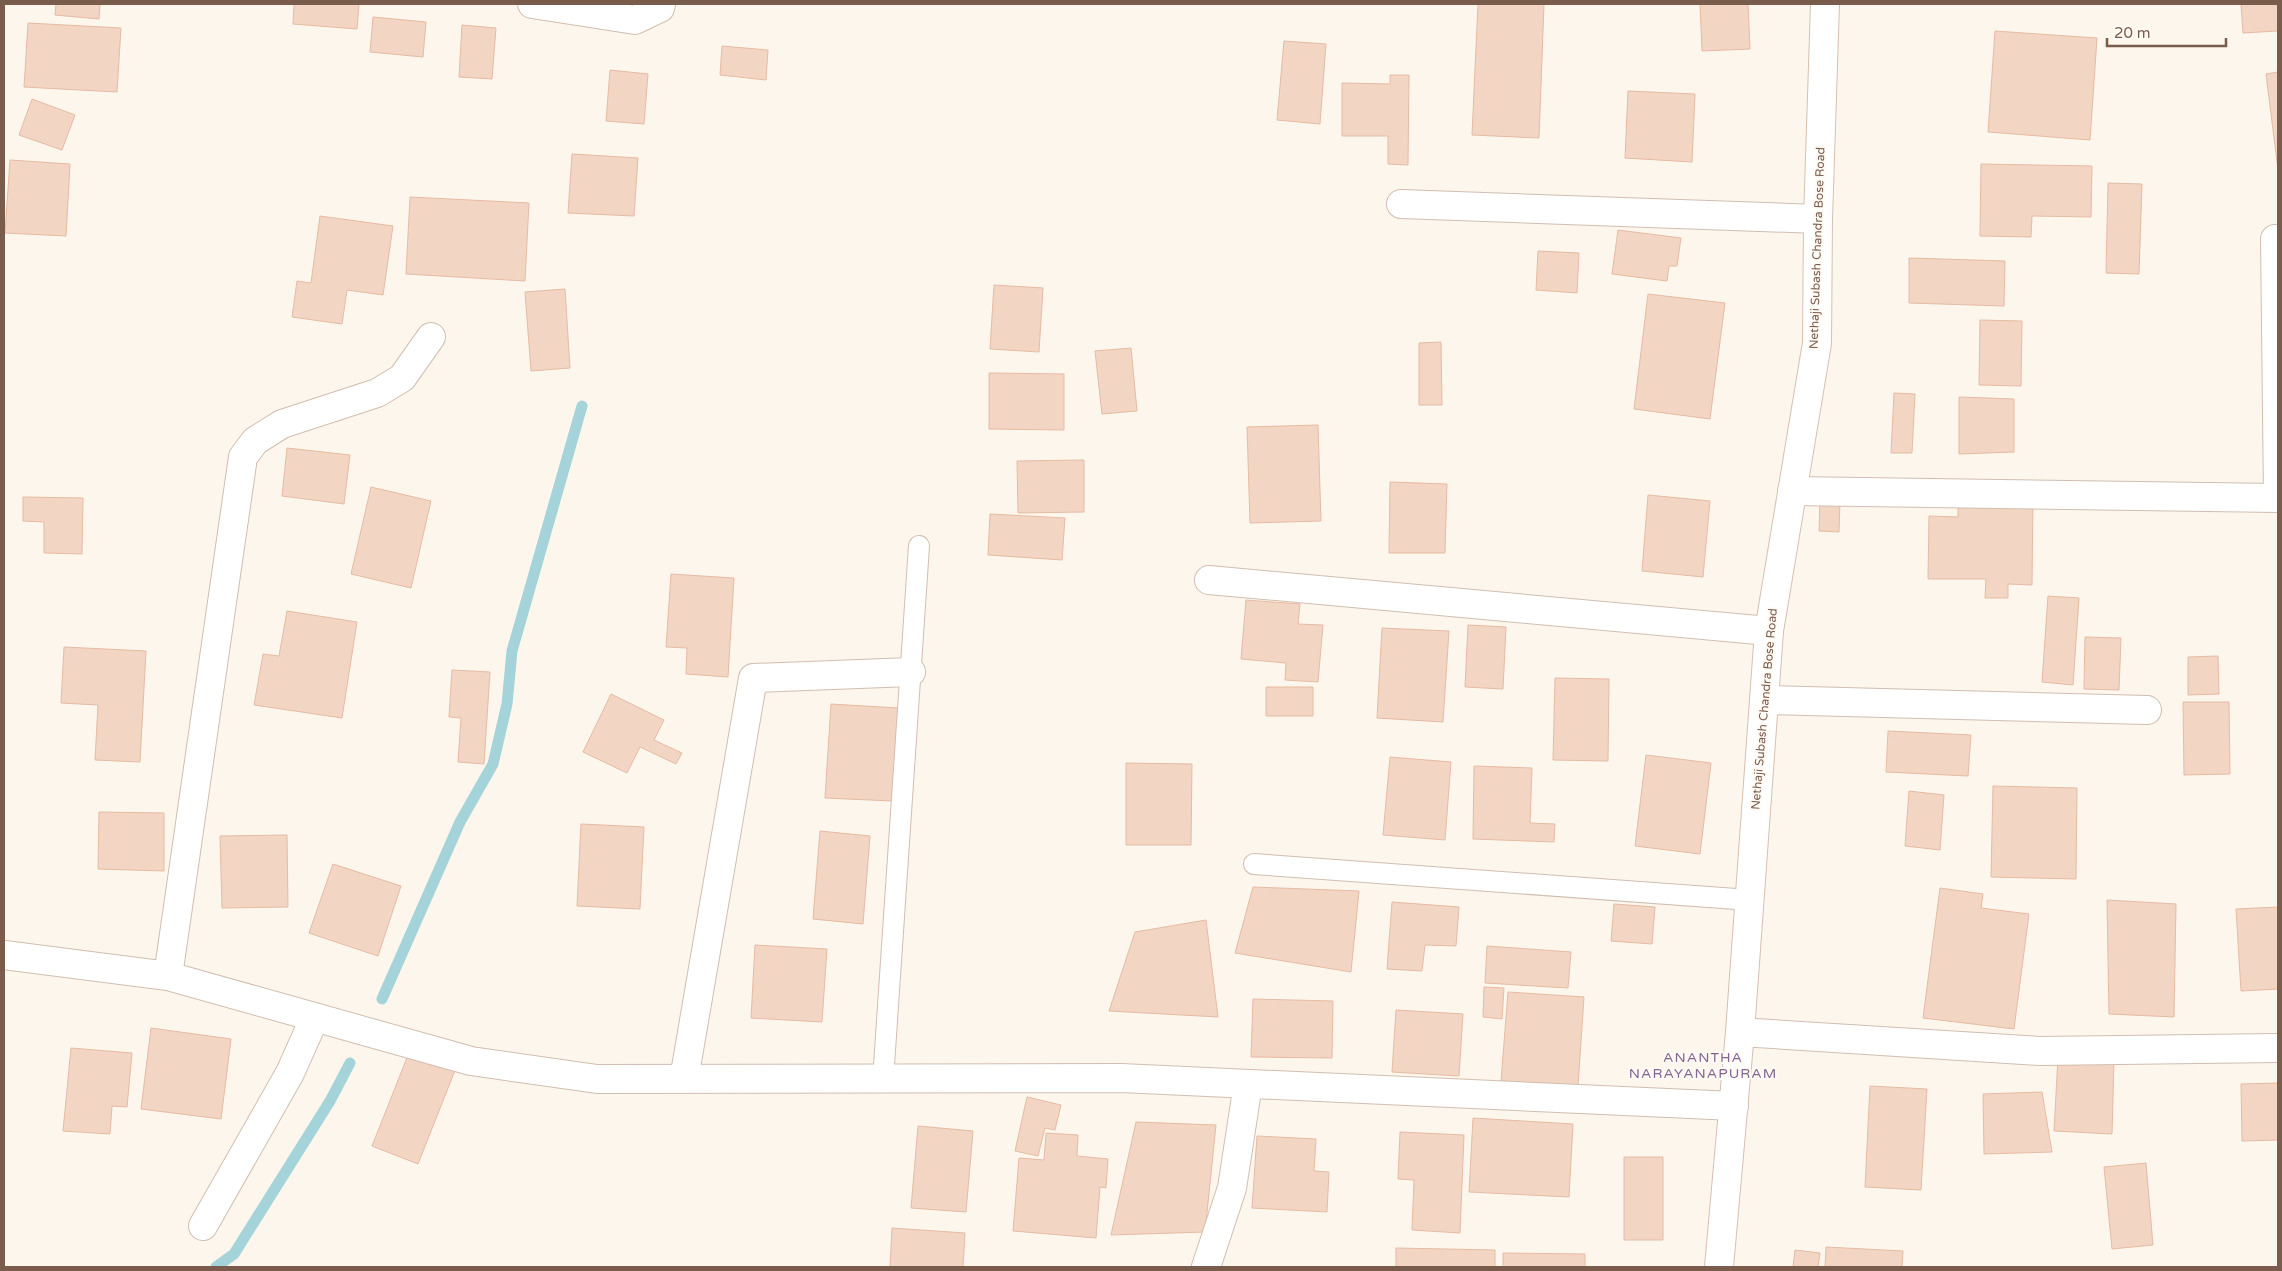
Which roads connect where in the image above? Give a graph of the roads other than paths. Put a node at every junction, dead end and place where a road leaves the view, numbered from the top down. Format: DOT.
graph roads {
  1 [pos="532,4"];
  2 [pos="661,4"];
  3 [pos="1825,4"];
  4 [pos="1401,204"];
  5 [pos="1818,220"];
  6 [pos="2275,239"];
  7 [pos="431,337"];
  8 [pos="1792,491"];
  9 [pos="919,546"];
  10 [pos="1209,580"];
  11 [pos="1769,632"];
  12 [pos="910,672"];
  13 [pos="1764,700"];
  14 [pos="2147,710"];
  15 [pos="1254,864"];
  16 [pos="1750,900"];
  17 [pos="4,955"];
  18 [pos="168,976"];
  19 [pos="315,1017"];
  20 [pos="1740,1032"];
  21 [pos="2278,1048"];
  22 [pos="684,1079"];
  23 [pos="883,1080"];
  24 [pos="1248,1084"];
  25 [pos="1734,1106"];
  26 [pos="203,1226"];
  27 [pos="1206,1267"];
  28 [pos="1719,1267"];
  1 -- 2 [label="street"];
  3 -- 5 [label="street, Nethaji Subash Chandra Bose Road"];
  4 -- 5 [label="street"];
  5 -- 8 [label="street, Nethaji Subash Chandra Bose Road"];
  6 -- 8 [label="street"];
  7 -- 18 [label="street"];
  8 -- 11 [label="street, Nethaji Subash Chandra Bose Road"];
  9 -- 12 [label="lane"];
  10 -- 11 [label="street"];
  11 -- 13 [label="street, Nethaji Subash Chandra Bose Road"];
  12 -- 22 [label="street"];
  12 -- 23 [label="lane"];
  13 -- 14 [label="street"];
  13 -- 16 [label="street, Nethaji Subash Chandra Bose Road"];
  15 -- 16 [label="lane"];
  16 -- 20 [label="street, Nethaji Subash Chandra Bose Road"];
  17 -- 18 [label="street"];
  18 -- 19 [label="street"];
  19 -- 22 [label="street"];
  19 -- 26 [label="street"];
  20 -- 21 [label="street"];
  20 -- 25 [label="street, Nethaji Subash Chandra Bose Road"];
  22 -- 23 [label="street"];
  23 -- 24 [label="street"];
  24 -- 25 [label="street"];
  24 -- 27 [label="street"];
  25 -- 28 [label="street, Nethaji Subash Chandra Bose Road"];
}
